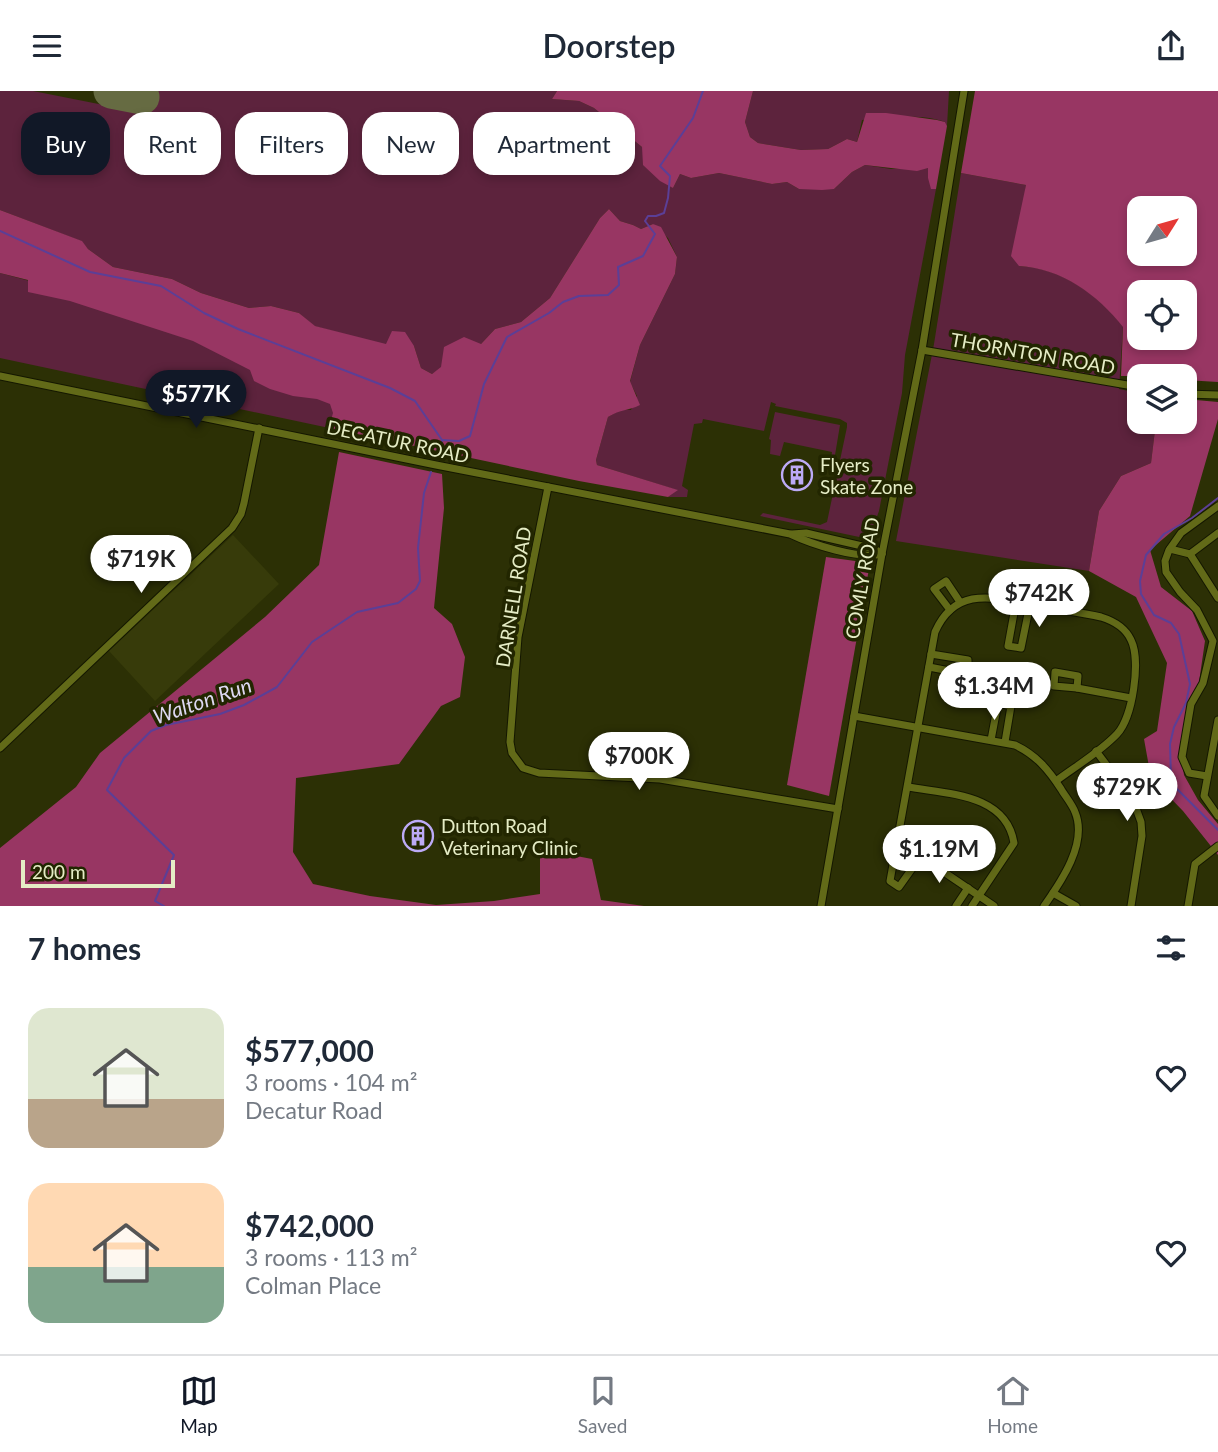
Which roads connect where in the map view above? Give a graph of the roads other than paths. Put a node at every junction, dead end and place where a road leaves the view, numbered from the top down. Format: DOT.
graph roads {
  1 [pos="964,91"];
  2 [pos="922,350"];
  3 [pos="0,376"];
  4 [pos="1127,385"];
  5 [pos="1197,394"];
  6 [pos="1218,395"];
  7 [pos="259,428"];
  8 [pos="548,487"];
  9 [pos="1218,506"];
  10 [pos="1218,533"];
  11 [pos="1170,549"];
  12 [pos="882,554"];
  13 [pos="1190,554"];
  14 [pos="1218,598"];
  15 [pos="1016,601"];
  16 [pos="960,603"];
  17 [pos="1030,604"];
  18 [pos="950,610"];
  19 [pos="931,654"];
  20 [pos="929,667"];
  21 [pos="1077,688"];
  22 [pos="1131,698"];
  23 [pos="854,716"];
  24 [pos="1218,720"];
  25 [pos="918,727"];
  26 [pos="992,740"];
  27 [pos="1005,742"];
  28 [pos="0,748"];
  29 [pos="1097,751"];
  30 [pos="1208,776"];
  31 [pos="1056,781"];
  32 [pos="908,787"];
  33 [pos="838,809"];
  34 [pos="1218,816"];
  35 [pos="898,841"];
  36 [pos="1218,846"];
  37 [pos="921,856"];
  38 [pos="968,888"];
  39 [pos="1053,893"];
  40 [pos="978,895"];
  41 [pos="821,906"];
  42 [pos="956,906"];
  43 [pos="972,906"];
  44 [pos="994,906"];
  45 [pos="1044,906"];
  46 [pos="1076,906"];
  47 [pos="1132,906"];
  48 [pos="1188,906"];
  1 -- 2 [label="street, COMLY ROAD"];
  2 -- 4 [label="street, THORNTON ROAD"];
  2 -- 12 [label="street, COMLY ROAD"];
  3 -- 7 [label="street, DECATUR ROAD"];
  5 -- 6 [label="street"];
  7 -- 8 [label="street, DECATUR ROAD"];
  7 -- 28 [label="street"];
  8 -- 12 [label="street, DECATUR ROAD"];
  8 -- 33 [label="street, DARNELL ROAD"];
  9 -- 11 [label="street"];
  10 -- 13 [label="street"];
  11 -- 13 [label="street"];
  11 -- 30 [label="street"];
  12 -- 23 [label="street, COMLY ROAD"];
  13 -- 14 [label="street"];
  15 -- 16 [label="street"];
  15 -- 17 [label="street"];
  15 -- 17 [label="street"];
  16 -- 18 [label="street"];
  16 -- 18 [label="street"];
  17 -- 22 [label="street"];
  18 -- 19 [label="street"];
  19 -- 20 [label="street"];
  19 -- 20 [label="street"];
  20 -- 25 [label="street"];
  21 -- 22 [label="street"];
  22 -- 29 [label="street"];
  23 -- 25 [label="street"];
  23 -- 33 [label="street, COMLY ROAD"];
  24 -- 30 [label="street"];
  25 -- 26 [label="street"];
  25 -- 32 [label="street"];
  26 -- 27 [label="street"];
  26 -- 27 [label="street"];
  27 -- 31 [label="street"];
  29 -- 31 [label="street"];
  29 -- 47 [label="street"];
  30 -- 34 [label="street"];
  31 -- 39 [label="street"];
  32 -- 35 [label="street"];
  32 -- 40 [label="street"];
  33 -- 41 [label="street, COMLY ROAD"];
  35 -- 37 [label="street"];
  35 -- 37 [label="street"];
  36 -- 48 [label="street"];
  37 -- 38 [label="street"];
  38 -- 40 [label="street"];
  38 -- 42 [label="street"];
  39 -- 45 [label="street"];
  39 -- 46 [label="street"];
  40 -- 43 [label="street"];
  40 -- 44 [label="street"];
}
